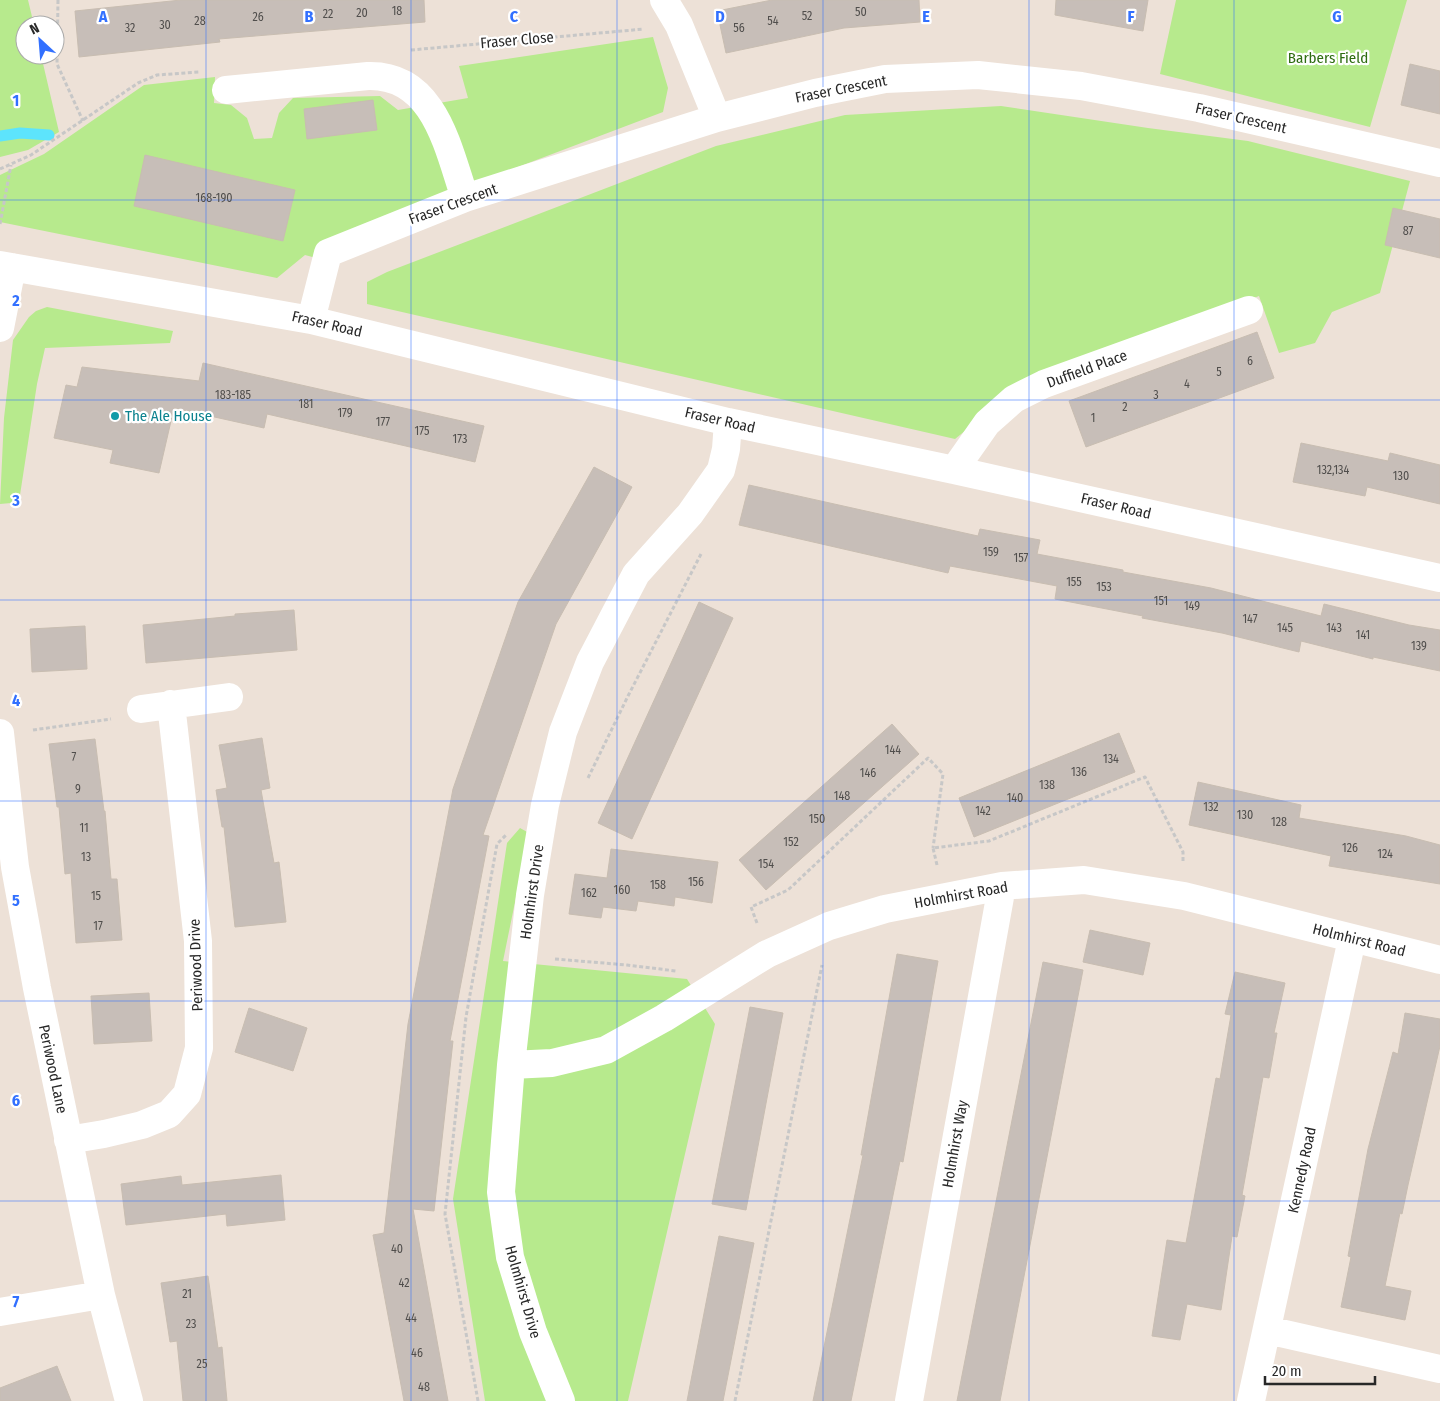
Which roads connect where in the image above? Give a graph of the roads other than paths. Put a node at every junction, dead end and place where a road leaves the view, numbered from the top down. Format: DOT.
graph roads {
  1 [pos="664,0"];
  2 [pos="226,90"];
  3 [pos="717,118"];
  4 [pos="1440,163"];
  5 [pos="465,198"];
  6 [pos="6,266"];
  7 [pos="1249,310"];
  8 [pos="311,320"];
  9 [pos="0,328"];
  10 [pos="728,422"];
  11 [pos="954,470"];
  12 [pos="1440,578"];
  13 [pos="230,697"];
  14 [pos="171,704"];
  15 [pos="142,708"];
  16 [pos="0,734"];
  17 [pos="7,868"];
  18 [pos="1002,886"];
  19 [pos="1352,939"];
  20 [pos="1440,960"];
  21 [pos="511,1065"];
  22 [pos="68,1140"];
  23 [pos="101,1295"];
  24 [pos="0,1312"];
  25 [pos="1266,1330"];
  26 [pos="1440,1369"];
  27 [pos="129,1401"];
  28 [pos="560,1401"];
  29 [pos="909,1401"];
  30 [pos="1251,1401"];
  1 -- 3 [label="street"];
  2 -- 5 [label="street"];
  3 -- 4 [label="street, Fraser Crescent"];
  3 -- 5 [label="street, Fraser Crescent"];
  5 -- 8 [label="street, Fraser Crescent"];
  6 -- 8 [label="street, Fraser Road"];
  6 -- 9 [label="street"];
  7 -- 11 [label="street, Duffield Place"];
  8 -- 10 [label="street, Fraser Road"];
  10 -- 11 [label="street, Fraser Road"];
  10 -- 21 [label="street, Holmhirst Drive"];
  11 -- 12 [label="street, Fraser Road"];
  13 -- 14 [label="street"];
  14 -- 15 [label="street"];
  14 -- 22 [label="street, Periwood Drive"];
  16 -- 17 [label="street, Periwood Lane"];
  17 -- 22 [label="street, Periwood Lane"];
  18 -- 19 [label="street, Holmhirst Road"];
  18 -- 21 [label="street, Holmhirst Road"];
  18 -- 29 [label="street, Holmhirst Way"];
  19 -- 20 [label="street, Holmhirst Road"];
  19 -- 25 [label="street, Kennedy Road"];
  21 -- 28 [label="street, Holmhirst Drive"];
  22 -- 23 [label="street, Periwood Lane"];
  23 -- 24 [label="street"];
  23 -- 27 [label="street, Periwood Lane"];
  25 -- 26 [label="street"];
  25 -- 30 [label="street, Kennedy Road"];
}
